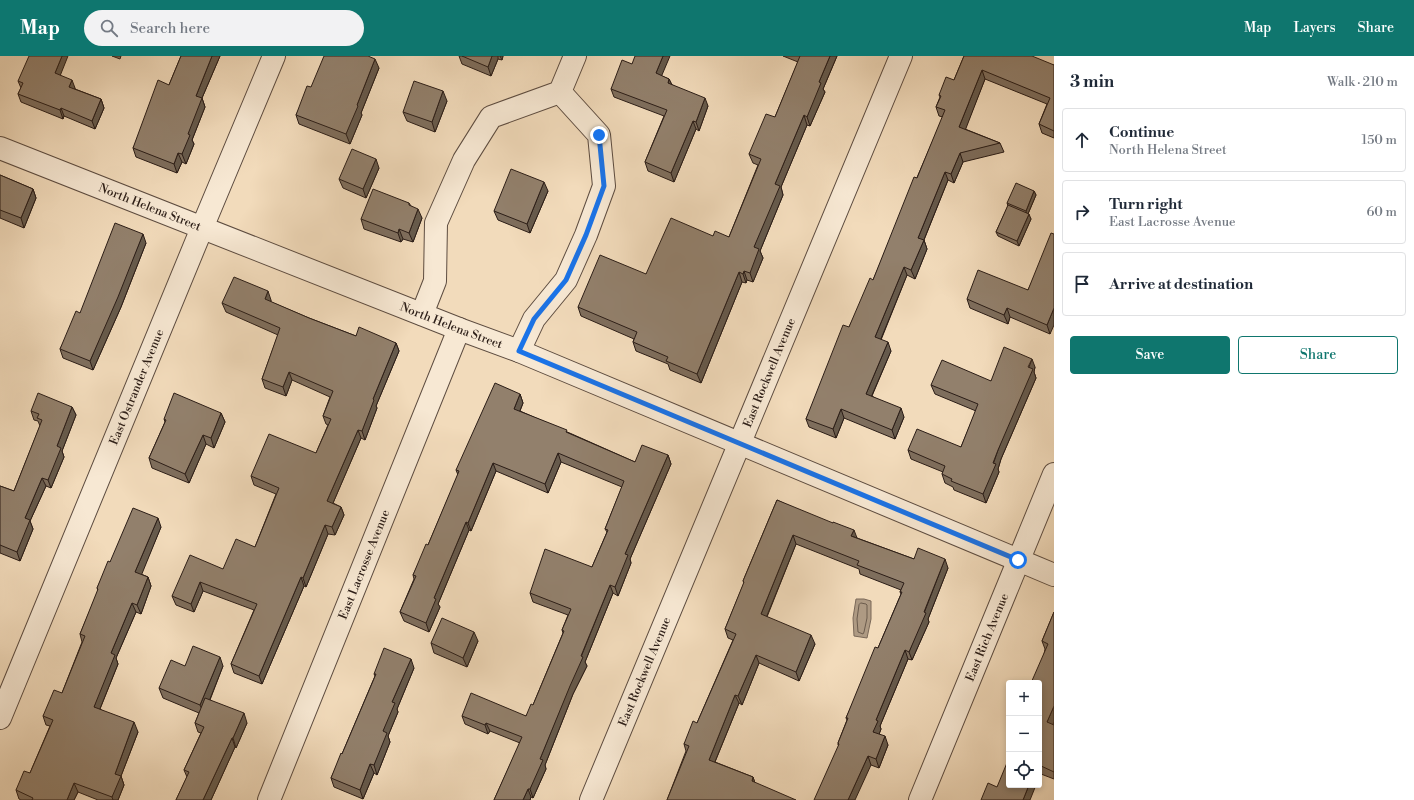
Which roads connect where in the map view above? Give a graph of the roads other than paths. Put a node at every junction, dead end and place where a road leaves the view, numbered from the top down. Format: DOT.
graph roads {
  1 [pos="274,56"];
  2 [pos="575,56"];
  3 [pos="901,56"];
  4 [pos="560,92"];
  5 [pos="0,148"];
  6 [pos="202,228"];
  7 [pos="422,314"];
  8 [pos="459,329"];
  9 [pos="519,351"];
  10 [pos="739,443"];
  11 [pos="1054,474"];
  12 [pos="1018,560"];
  13 [pos="1054,575"];
  14 [pos="0,718"];
  15 [pos="269,800"];
  16 [pos="591,800"];
  17 [pos="920,800"];
  1 -- 6 [label="street, East Ostrander Avenue"];
  2 -- 4 [label="street"];
  3 -- 10 [label="street, East Rockwell Avenue"];
  4 -- 7 [label="street"];
  4 -- 9 [label="street"];
  5 -- 6 [label="street, North Helena Street"];
  6 -- 7 [label="street, North Helena Street"];
  6 -- 14 [label="street, East Ostrander Avenue"];
  7 -- 8 [label="street, North Helena Street"];
  8 -- 9 [label="street, North Helena Street"];
  8 -- 15 [label="street, East Lacrosse Avenue"];
  9 -- 10 [label="street, North Helena Street"];
  10 -- 12 [label="street, North Helena Street"];
  10 -- 16 [label="street, East Rockwell Avenue"];
  11 -- 12 [label="street, East Rich Avenue"];
  12 -- 13 [label="street, North Helena Street"];
  12 -- 17 [label="street, East Rich Avenue"];
}
